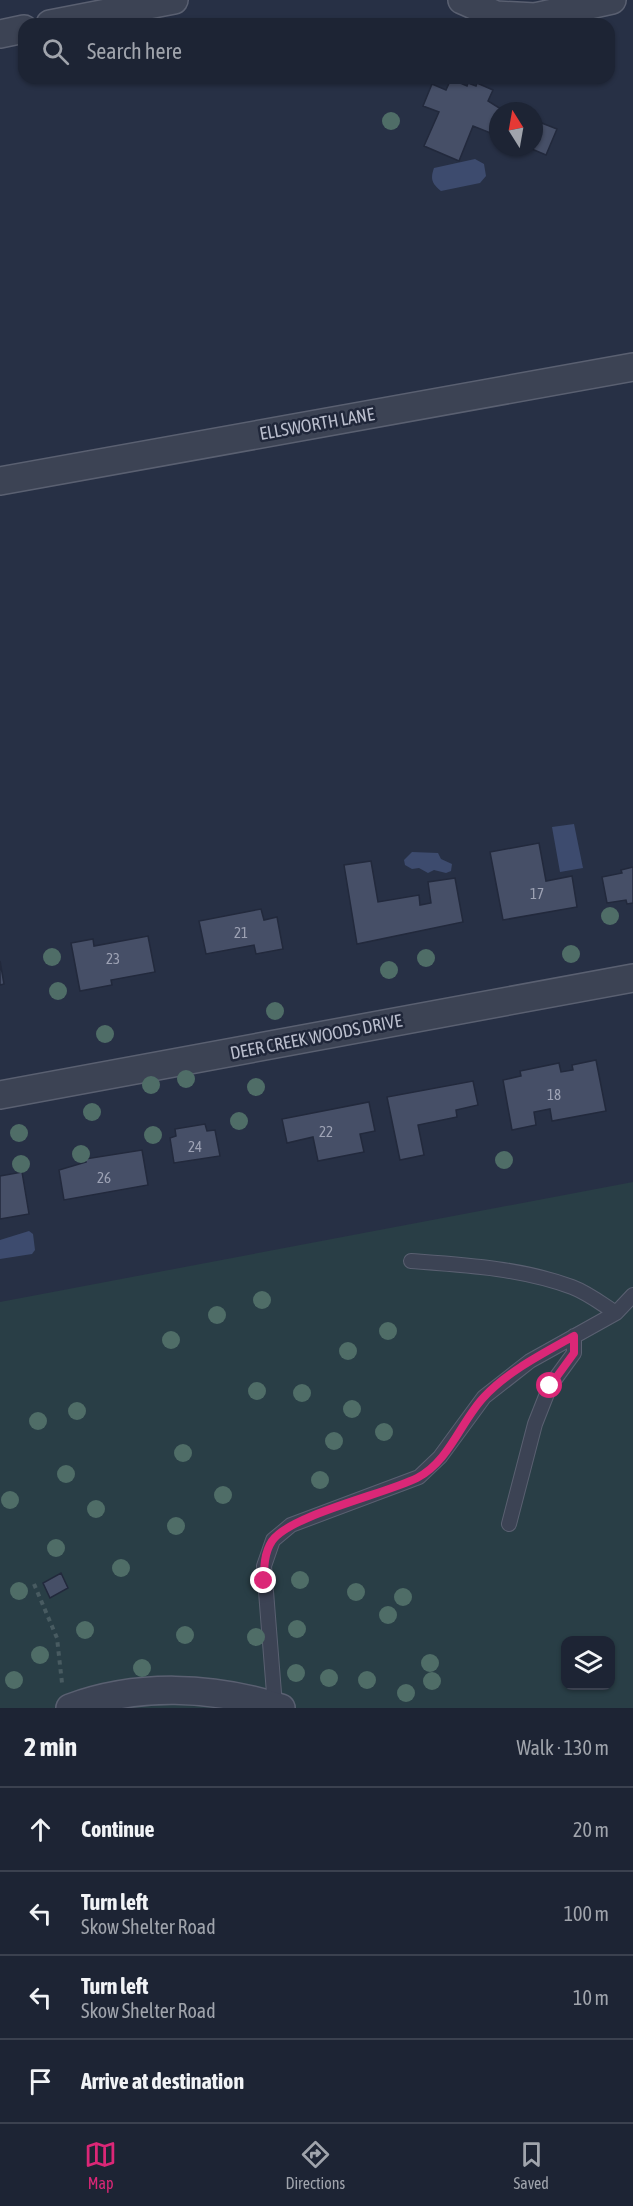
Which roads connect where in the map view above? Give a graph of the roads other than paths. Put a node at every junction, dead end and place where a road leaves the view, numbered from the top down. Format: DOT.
graph roads {
  1 [pos="174,0"];
  2 [pos="462,0"];
  3 [pos="612,0"];
  4 [pos="81,18"];
  5 [pos="18,30"];
  6 [pos="0,34"];
  7 [pos="633,367"];
  8 [pos="0,481"];
  9 [pos="633,978"];
  10 [pos="0,1095"];
  11 [pos="411,1262"];
  12 [pos="633,1295"];
  13 [pos="616,1313"];
  14 [pos="574,1336"];
  15 [pos="509,1524"];
  16 [pos="66,1696"];
  17 [pos="278,1707"];
  1 -- 4 [label="street"];
  2 -- 3 [label="street"];
  5 -- 6 [label="street"];
  7 -- 8 [label="street, ELLSWORTH LANE"];
  9 -- 10 [label="street, DEER CREEK WOODS DRIVE"];
  11 -- 13 [label="lane"];
  12 -- 13 [label="lane"];
  13 -- 14 [label="lane"];
  14 -- 15 [label="lane"];
  14 -- 17 [label="lane"];
  16 -- 17 [label="street"];
}
